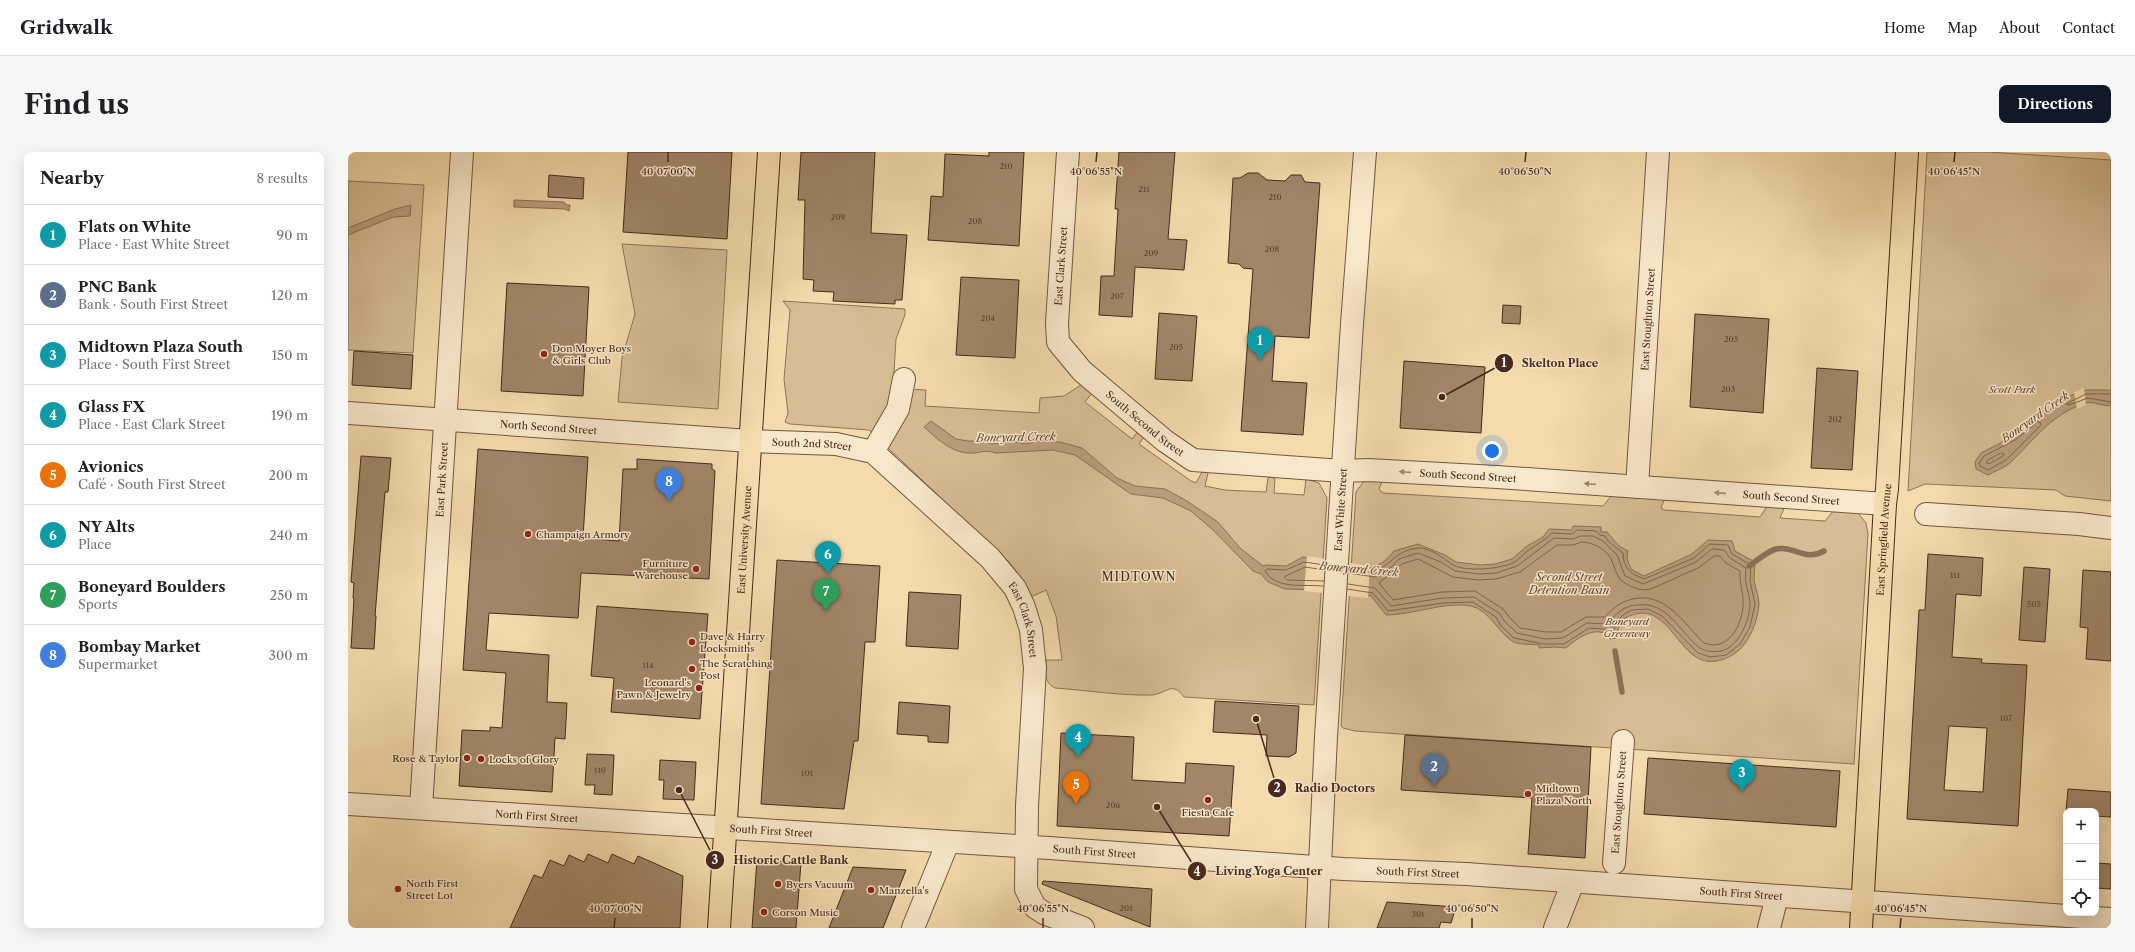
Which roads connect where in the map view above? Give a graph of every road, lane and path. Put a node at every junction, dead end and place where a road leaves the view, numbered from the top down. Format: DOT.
graph roads {
  1 [pos="462,152"];
  2 [pos="769,152"];
  3 [pos="1068,152"];
  4 [pos="1365,152"];
  5 [pos="1658,152"];
  6 [pos="1907,152"];
  7 [pos="1082,371"];
  8 [pos="904,380"];
  9 [pos="348,413"];
  10 [pos="446,420"];
  11 [pos="750,442"];
  12 [pos="873,452"];
  13 [pos="1342,471"];
  14 [pos="1637,487"];
  15 [pos="1885,504"];
  16 [pos="1926,514"];
  17 [pos="2111,528"];
  18 [pos="1623,741"];
  19 [pos="348,804"];
  20 [pos="421,808"];
  21 [pos="724,828"];
  22 [pos="948,842"];
  23 [pos="1025,846"];
  24 [pos="1614,863"];
  25 [pos="1320,867"];
  26 [pos="1573,882"];
  27 [pos="1777,896"];
  28 [pos="1862,903"];
  29 [pos="2111,919"];
  30 [pos="718,928"];
  31 [pos="913,928"];
  32 [pos="1083,928"];
  33 [pos="1317,928"];
  34 [pos="1555,928"];
  35 [pos="1769,928"];
  36 [pos="1861,928"];
  1 -- 10 [label="street, East Park Street"];
  2 -- 11 [label="main road, East University Avenue"];
  3 -- 7 [label="street, East Clark Street"];
  4 -- 13 [label="street, East White Street"];
  5 -- 14 [label="street, East Stoughton Street"];
  6 -- 15 [label="main road, East Springfield Avenue"];
  7 -- 13 [label="street, South Second Street"];
  8 -- 12 [label="street"];
  9 -- 10 [label="street, North Second Street"];
  10 -- 11 [label="street, North Second Street"];
  10 -- 20 [label="street, East Park Street"];
  11 -- 12 [label="street, South 2nd Street"];
  11 -- 21 [label="main road, East University Avenue"];
  12 -- 23 [label="street, East Clark Street"];
  14 -- 13 [label="street, South Second Street, one-way"];
  13 -- 25 [label="street, East White Street"];
  15 -- 14 [label="street, South Second Street, one-way"];
  15 -- 28 [label="main road, East Springfield Avenue"];
  16 -- 17 [label="street"];
  18 -- 24 [label="street, East Stoughton Street"];
  19 -- 20 [label="street, North First Street"];
  20 -- 21 [label="street, North First Street"];
  21 -- 22 [label="street, South First Street"];
  21 -- 30 [label="main road, East University Avenue"];
  22 -- 23 [label="street, South First Street"];
  22 -- 31 [label="street"];
  23 -- 25 [label="street, South First Street"];
  23 -- 32 [label="street, East Clark Street"];
  25 -- 26 [label="street, South First Street"];
  25 -- 33 [label="street, East White Street"];
  26 -- 27 [label="street, South First Street"];
  26 -- 34 [label="street"];
  27 -- 28 [label="street, South First Street"];
  27 -- 35 [label="street"];
  28 -- 29 [label="street, South First Street"];
  28 -- 36 [label="main road, East Springfield Avenue"];
}
